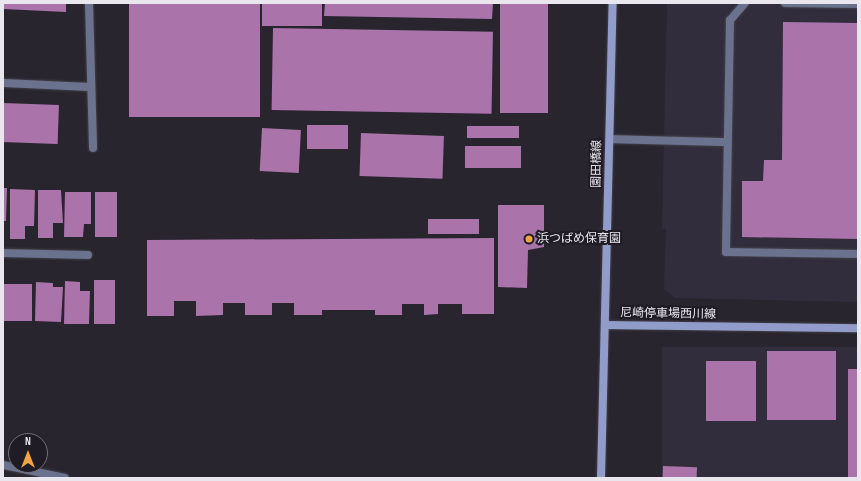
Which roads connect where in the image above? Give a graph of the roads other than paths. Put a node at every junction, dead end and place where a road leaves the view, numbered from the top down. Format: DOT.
graph roads {
  1 [pos="89,3"];
  2 [pos="613,3"];
  3 [pos="745,3"];
  4 [pos="785,3"];
  5 [pos="858,4"];
  6 [pos="3,83"];
  7 [pos="91,87"];
  8 [pos="610,139"];
  9 [pos="727,142"];
  10 [pos="92,148"];
  11 [pos="3,253"];
  12 [pos="858,254"];
  13 [pos="88,255"];
  14 [pos="606,325"];
  15 [pos="858,328"];
  16 [pos="3,465"];
  17 [pos="65,478"];
  18 [pos="601,478"];
  1 -- 7 [label="street"];
  2 -- 8 [label="main road, 園田橋線"];
  3 -- 9 [label="street"];
  4 -- 5 [label="street"];
  6 -- 7 [label="street"];
  7 -- 10 [label="street"];
  8 -- 9 [label="street"];
  8 -- 14 [label="main road, 園田橋線"];
  9 -- 12 [label="street"];
  11 -- 13 [label="street"];
  14 -- 15 [label="main road, 尼崎停車場西川線"];
  14 -- 18 [label="main road, 尼崎停車場西川線"];
  16 -- 17 [label="street"];
}
